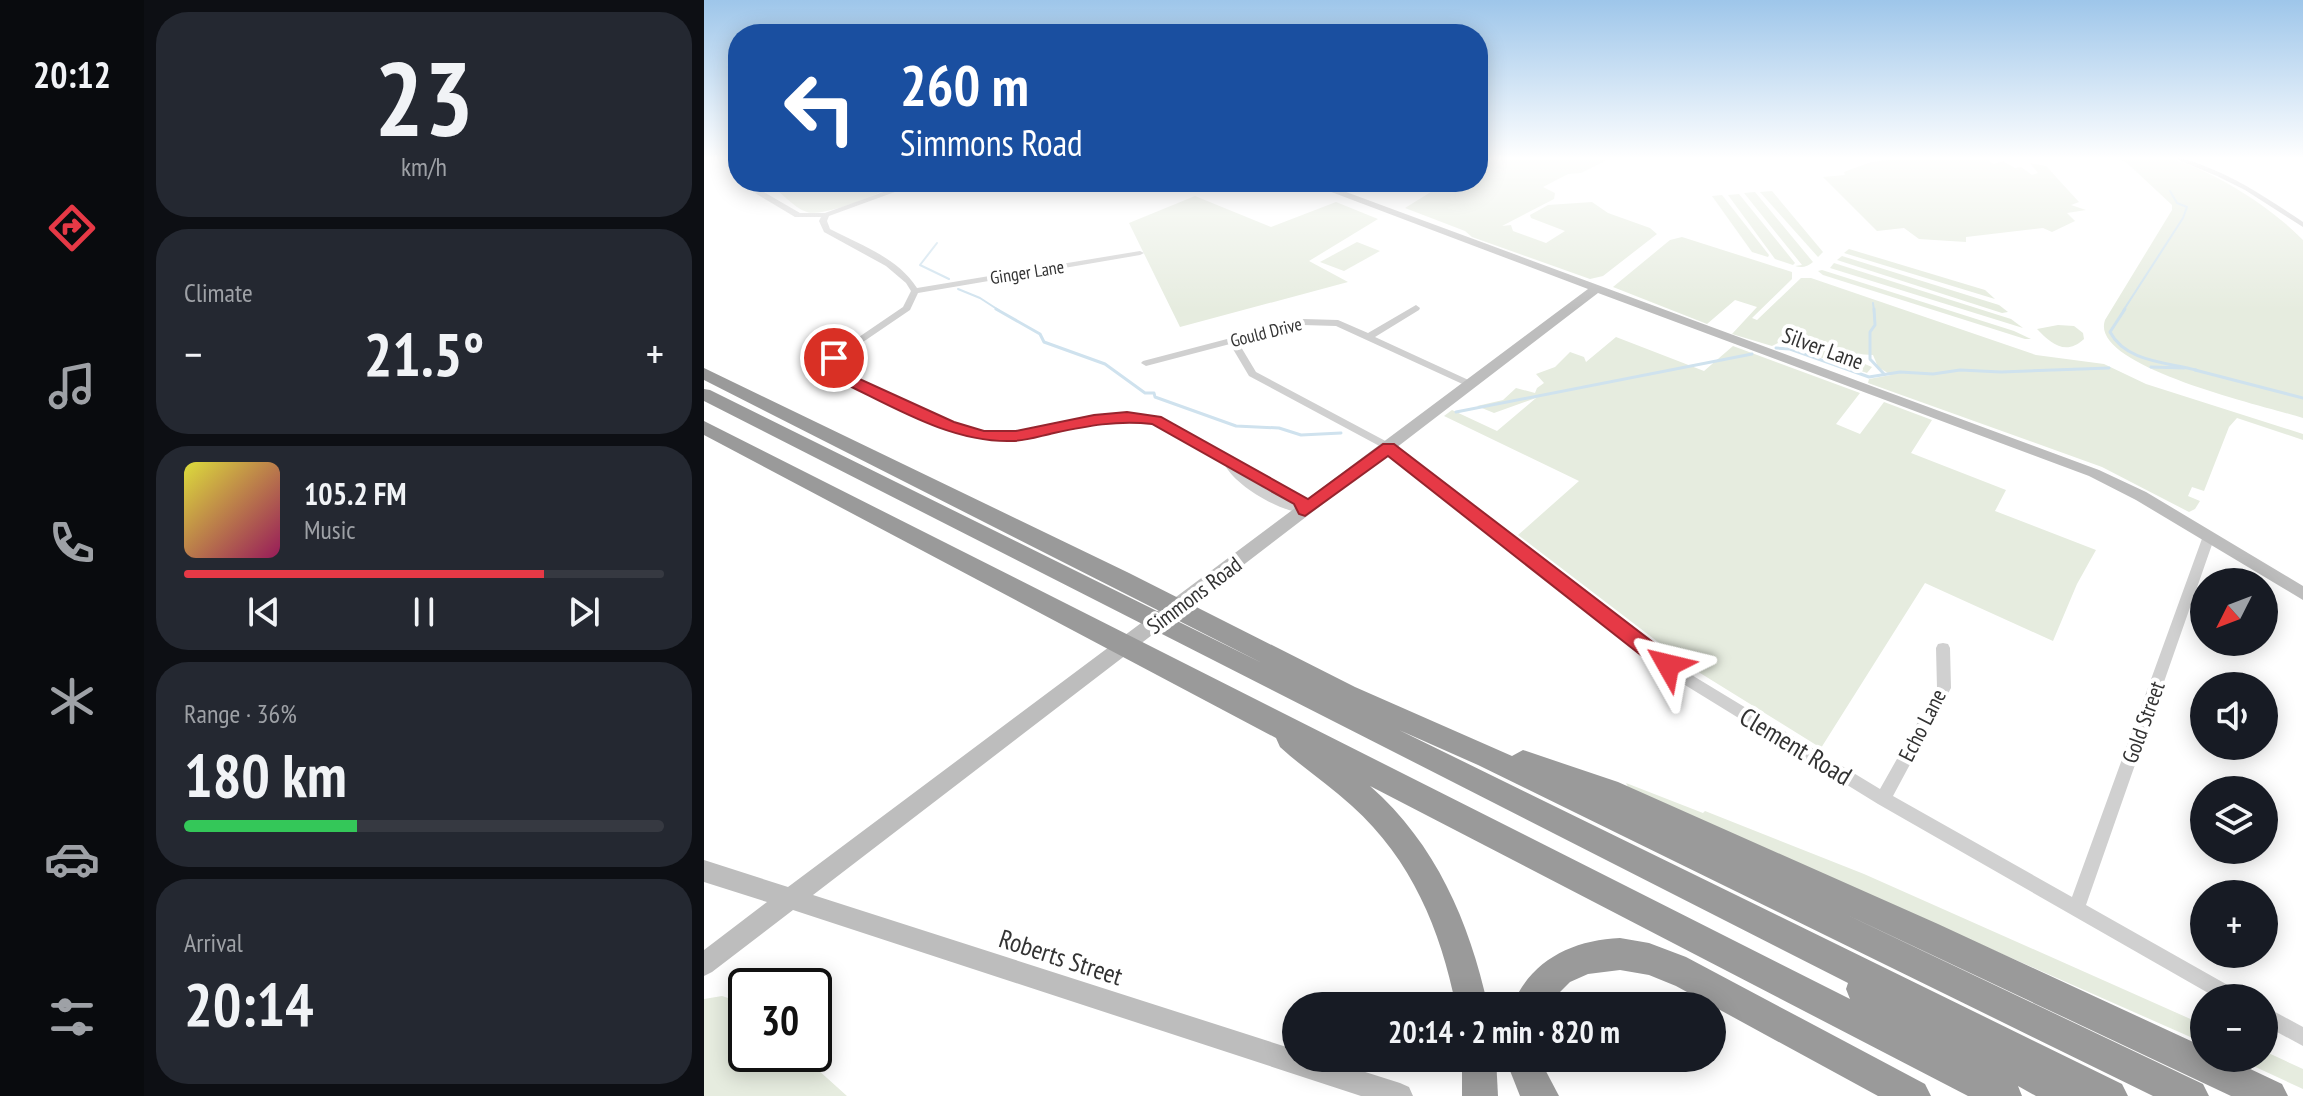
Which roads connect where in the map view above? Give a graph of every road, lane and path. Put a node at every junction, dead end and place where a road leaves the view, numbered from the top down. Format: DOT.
graph roads {
  1 [pos="782,208"];
  2 [pos="845,208"];
  3 [pos="1381,208"];
  4 [pos="2277,208"];
  5 [pos="826,215"];
  6 [pos="2302,224"];
  7 [pos="2303,234"];
  8 [pos="1140,253"];
  9 [pos="1597,288"];
  10 [pos="915,291"];
  11 [pos="1416,308"];
  12 [pos="1368,337"];
  13 [pos="1233,341"];
  14 [pos="1146,363"];
  15 [pos="704,373"];
  16 [pos="1472,385"];
  17 [pos="704,394"];
  18 [pos="704,404"];
  19 [pos="704,427"];
  20 [pos="1389,447"];
  21 [pos="1305,510"];
  22 [pos="2209,536"];
  23 [pos="2303,594"];
  24 [pos="1943,648"];
  25 [pos="1238,663"];
  26 [pos="1346,695"];
  27 [pos="1271,721"];
  28 [pos="1488,757"];
  29 [pos="1883,799"];
  30 [pos="704,871"];
  31 [pos="790,900"];
  32 [pos="2076,908"];
  33 [pos="704,964"];
  34 [pos="2209,984"];
  35 [pos="1468,992"];
  36 [pos="1538,992"];
  37 [pos="1718,992"];
  38 [pos="1726,996"];
  39 [pos="2278,1023"];
  40 [pos="2303,1037"];
  41 [pos="1479,1072"];
  42 [pos="1527,1072"];
  43 [pos="1400,1096"];
  44 [pos="1480,1096"];
  45 [pos="1541,1096"];
  46 [pos="1913,1096"];
  47 [pos="2004,1096"];
  48 [pos="2073,1096"];
  49 [pos="2110,1096"];
  50 [pos="2191,1096"];
  51 [pos="2270,1096"];
  1 -- 5 [label="street"];
  2 -- 5 [label="street"];
  3 -- 9 [label="main road, Silver Lane"];
  4 -- 6 [label="street"];
  5 -- 10 [label="street"];
  6 -- 7 [label="street"];
  8 -- 10 [label="street, Ginger Lane"];
  9 -- 16 [label="main road, Simmons Road"];
  9 -- 22 [label="main road, Silver Lane"];
  10 -- 21 [label="street"];
  11 -- 12 [label="street"];
  12 -- 13 [label="street, Gould Drive"];
  12 -- 16 [label="street, Gould Drive"];
  13 -- 14 [label="street, Gould Drive"];
  13 -- 20 [label="street, Clement Road"];
  15 -- 26 [label="highway"];
  16 -- 20 [label="main road, Simmons Road"];
  17 -- 25 [label="highway"];
  18 -- 48 [label="highway"];
  19 -- 27 [label="highway"];
  20 -- 21 [label="main road, Simmons Road"];
  20 -- 29 [label="street, Clement Road"];
  21 -- 31 [label="main road, Simmons Road"];
  22 -- 23 [label="main road, Silver Lane"];
  22 -- 32 [label="street, Gold Street"];
  24 -- 29 [label="street, Echo Lane"];
  25 -- 26 [label="highway"];
  25 -- 49 [label="highway"];
  26 -- 28 [label="highway"];
  27 -- 35 [label="highway"];
  27 -- 47 [label="highway"];
  28 -- 50 [label="highway"];
  28 -- 51 [label="highway"];
  29 -- 32 [label="street, Clement Road"];
  30 -- 31 [label="main road, Roberts Street"];
  31 -- 33 [label="main road, Simmons Road"];
  31 -- 43 [label="main road, Roberts Street"];
  32 -- 34 [label="street, Clement Road"];
  36 -- 37 [label="highway"];
  38 -- 46 [label="highway"];
  39 -- 40 [label="street"];
  41 -- 44 [label="highway"];
  42 -- 45 [label="highway"];
}
